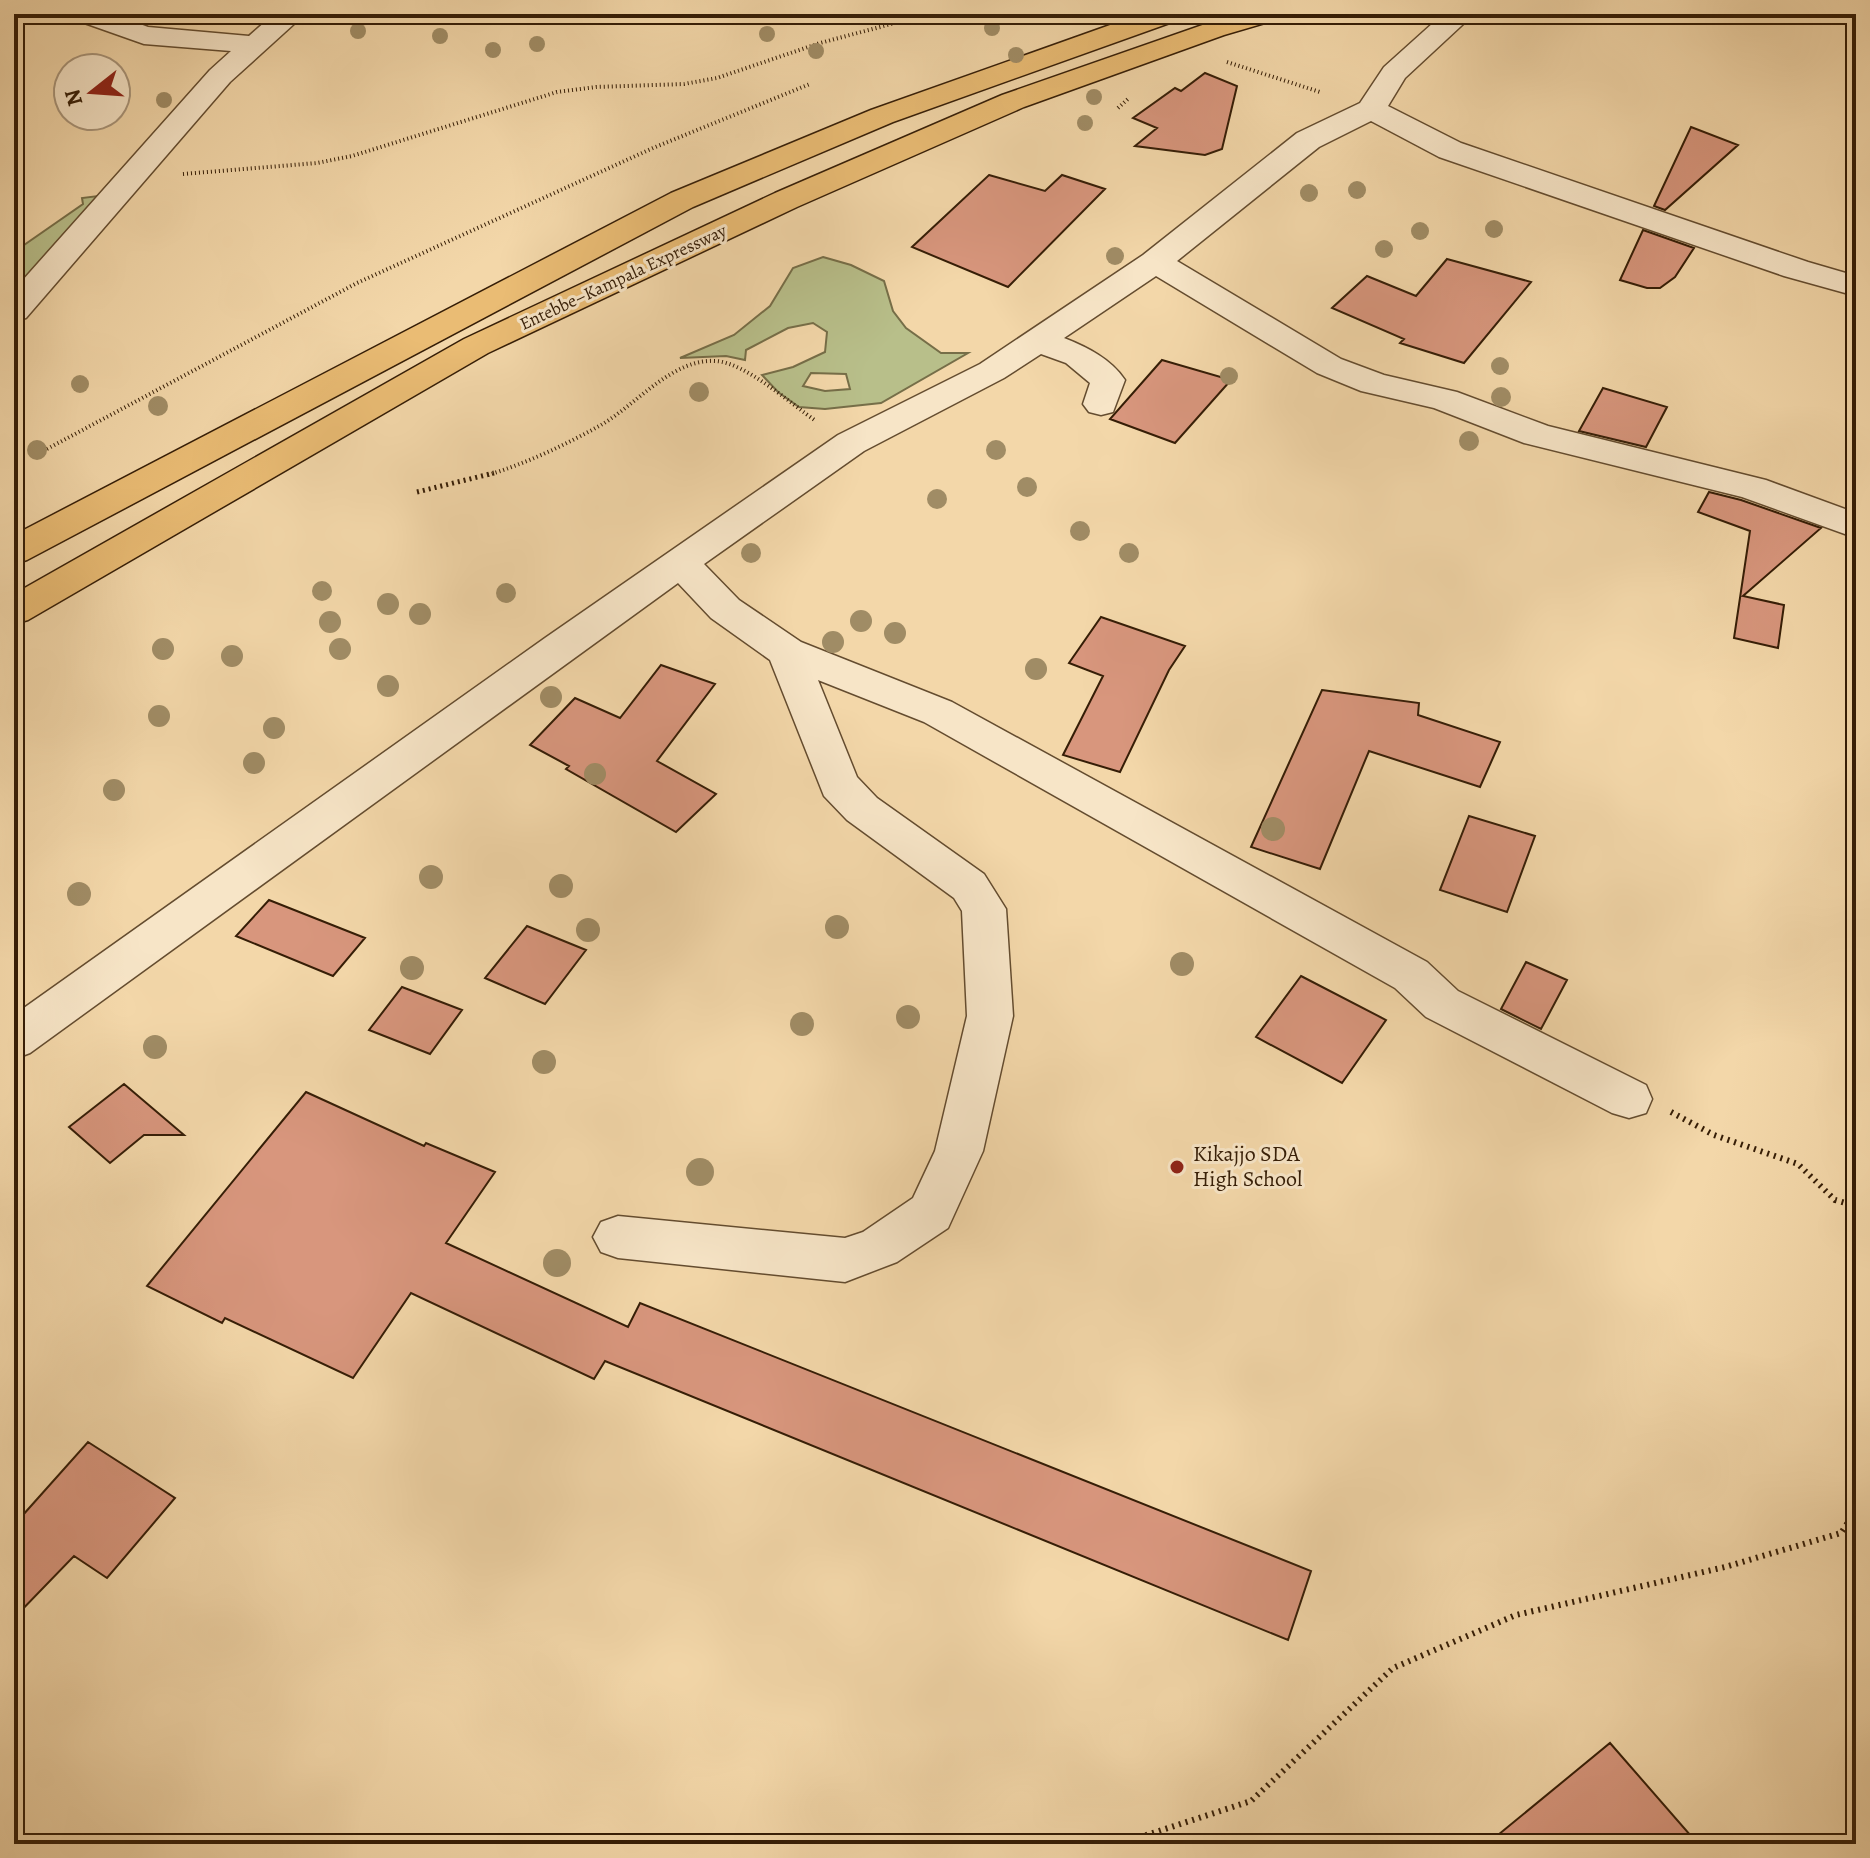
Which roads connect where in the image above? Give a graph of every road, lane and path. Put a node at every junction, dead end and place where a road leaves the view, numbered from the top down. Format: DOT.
graph roads {
  1 [pos="86,14"];
  2 [pos="291,14"];
  3 [pos="929,14"];
  4 [pos="1168,14"];
  5 [pos="1265,14"];
  6 [pos="1460,14"];
  7 [pos="256,45"];
  8 [pos="1215,57"];
  9 [pos="810,84"];
  10 [pos="1140,90"];
  11 [pos="1118,108"];
  12 [pos="1371,109"];
  13 [pos="130,178"];
  14 [pos="1155,262"];
  15 [pos="1856,286"];
  16 [pos="14,311"];
  17 [pos="1037,340"];
  18 [pos="1101,404"];
  19 [pos="851,443"];
  20 [pos="47,449"];
  21 [pos="417,492"];
  22 [pos="1856,526"];
  23 [pos="14,551"];
  24 [pos="681,563"];
  25 [pos="14,611"];
  26 [pos="787,652"];
  27 [pos="14,1040"];
  28 [pos="1629,1099"];
  29 [pos="1856,1206"];
  30 [pos="618,1237"];
  31 [pos="1856,1510"];
  32 [pos="1119,1844"];
  1 -- 7 [label="street"];
  2 -- 7 [label="street"];
  3 -- 13 [label="path"];
  4 -- 23 [label="highway, Entebbe–Kampala Expressway"];
  5 -- 25 [label="highway, Entebbe–Kampala Expressway"];
  6 -- 12 [label="street"];
  7 -- 13 [label="street"];
  8 -- 12 [label="path"];
  9 -- 20 [label="path"];
  10 -- 11 [label="path"];
  12 -- 14 [label="street"];
  12 -- 15 [label="street"];
  13 -- 16 [label="street"];
  14 -- 17 [label="street"];
  14 -- 22 [label="street"];
  17 -- 18 [label="street"];
  17 -- 19 [label="street"];
  19 -- 21 [label="path"];
  19 -- 24 [label="street"];
  24 -- 26 [label="street"];
  24 -- 27 [label="street"];
  26 -- 28 [label="street"];
  26 -- 30 [label="street"];
  28 -- 29 [label="path"];
  31 -- 32 [label="path"];
}
